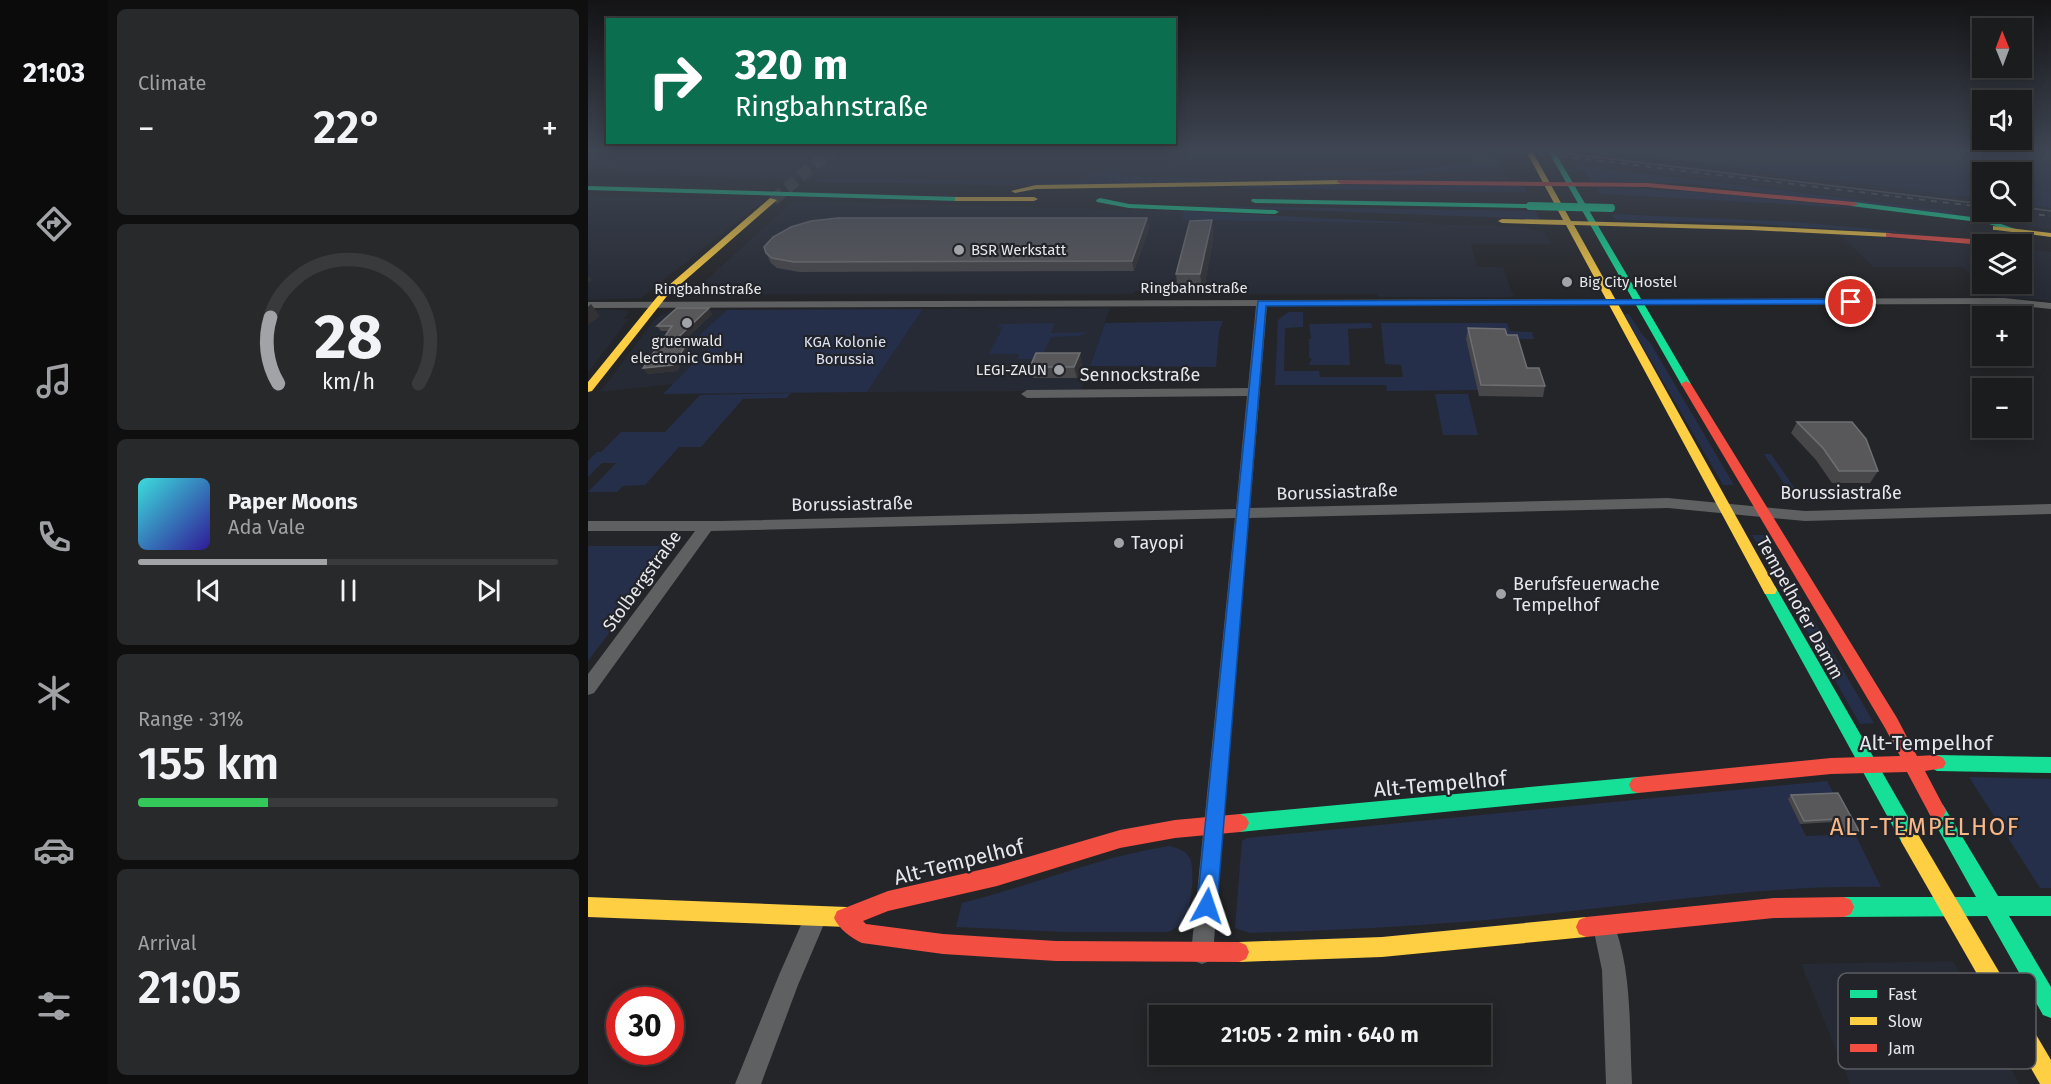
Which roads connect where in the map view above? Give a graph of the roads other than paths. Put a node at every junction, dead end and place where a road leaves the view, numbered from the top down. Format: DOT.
graph roads {
  1 [pos="773,200"];
  2 [pos="1054,200"];
  3 [pos="1100,200"];
  4 [pos="1455,200"];
  5 [pos="1555,200"];
  6 [pos="1578,200"];
  7 [pos="1809,200"];
  8 [pos="1528,201"];
  9 [pos="1681,202"];
  10 [pos="1616,204"];
  11 [pos="1746,214"];
  12 [pos="1423,218"];
  13 [pos="1486,221"];
  14 [pos="1504,221"];
  15 [pos="1567,222"];
  16 [pos="1591,223"];
  17 [pos="2013,230"];
  18 [pos="2051,236"];
  19 [pos="1576,239"];
  20 [pos="1972,242"];
  21 [pos="2051,243"];
  22 [pos="1609,302"];
  23 [pos="1636,302"];
  24 [pos="1262,303"];
  25 [pos="588,305"];
  26 [pos="653,305"];
  27 [pos="2051,306"];
  28 [pos="588,389"];
  29 [pos="1254,392"];
  30 [pos="1027,394"];
  31 [pos="1724,508"];
  32 [pos="2051,509"];
  33 [pos="1762,512"];
  34 [pos="1243,514"];
  35 [pos="588,526"];
  36 [pos="707,526"];
  37 [pos="588,688"];
  38 [pos="1911,763"];
  39 [pos="1867,764"];
  40 [pos="2051,765"];
  41 [pos="1214,824"];
  42 [pos="2051,906"];
  43 [pos="588,907"];
  44 [pos="1994,907"];
  45 [pos="1948,908"];
  46 [pos="816,917"];
  47 [pos="844,918"];
  48 [pos="1604,927"];
  49 [pos="1202,952"];
  50 [pos="1987,973"];
  51 [pos="2032,973"];
  52 [pos="2036,981"];
  53 [pos="2051,1007"];
  54 [pos="2036,1056"];
  55 [pos="2051,1081"];
  56 [pos="748,1084"];
  57 [pos="1619,1084"];
  1 -- 26 [label="main road"];
  2 -- 3 [label="main road"];
  3 -- 8 [label="main road"];
  3 -- 12 [label="main road"];
  4 -- 8 [label="main road"];
  5 -- 15 [label="main road, Tempelhofer Damm"];
  6 -- 16 [label="main road, Tempelhofer Damm"];
  7 -- 17 [label="main road"];
  8 -- 10 [label="main road, bridge"];
  9 -- 17 [label="main road"];
  11 -- 21 [label="main road"];
  13 -- 14 [label="main road"];
  14 -- 15 [label="main road"];
  14 -- 19 [label="main road"];
  15 -- 16 [label="main road"];
  15 -- 19 [label="main road, Tempelhofer Damm"];
  16 -- 20 [label="main road"];
  16 -- 23 [label="main road, Tempelhofer Damm"];
  17 -- 18 [label="main road"];
  19 -- 22 [label="main road, Tempelhofer Damm"];
  22 -- 23 [label="street, Ringbahnstraße"];
  22 -- 24 [label="street, Ringbahnstraße"];
  22 -- 31 [label="main road, Tempelhofer Damm"];
  23 -- 27 [label="street, Ringbahnstraße"];
  23 -- 33 [label="main road, Tempelhofer Damm"];
  24 -- 26 [label="street, Ringbahnstraße"];
  24 -- 29 [label="street"];
  25 -- 26 [label="street, Ringbahnstraße"];
  26 -- 28 [label="main road"];
  29 -- 30 [label="street, Sennockstraße"];
  29 -- 34 [label="street"];
  31 -- 33 [label="street, Borussiastraße"];
  31 -- 34 [label="street, Borussiastraße"];
  31 -- 39 [label="main road, Tempelhofer Damm"];
  32 -- 33 [label="street, Borussiastraße"];
  33 -- 38 [label="main road, Tempelhofer Damm"];
  34 -- 36 [label="street, Borussiastraße"];
  34 -- 41 [label="street"];
  35 -- 36 [label="street, Borussiastraße"];
  36 -- 37 [label="street, Stolbergstraße"];
  38 -- 39 [label="main road, Alt-Tempelhof"];
  38 -- 40 [label="main road, Alt-Tempelhof"];
  38 -- 44 [label="main road, Tempelhofer Damm"];
  39 -- 41 [label="main road, Alt-Tempelhof"];
  39 -- 45 [label="main road, Tempelhofer Damm"];
  41 -- 47 [label="main road, Alt-Tempelhof"];
  41 -- 49 [label="street"];
  42 -- 44 [label="main road"];
  43 -- 46 [label="main road, Alt-Tempelhof"];
  44 -- 45 [label="main road"];
  44 -- 51 [label="main road, Tempelhofer Damm"];
  45 -- 48 [label="main road"];
  45 -- 50 [label="main road, Tempelhofer Damm"];
  46 -- 47 [label="main road, Alt-Tempelhof"];
  46 -- 56 [label="street"];
  47 -- 49 [label="main road"];
  48 -- 49 [label="main road"];
  48 -- 57 [label="street"];
  52 -- 53 [label="main road, Tempelhofer Damm"];
  54 -- 55 [label="main road, Tempelhofer Damm"];
}
